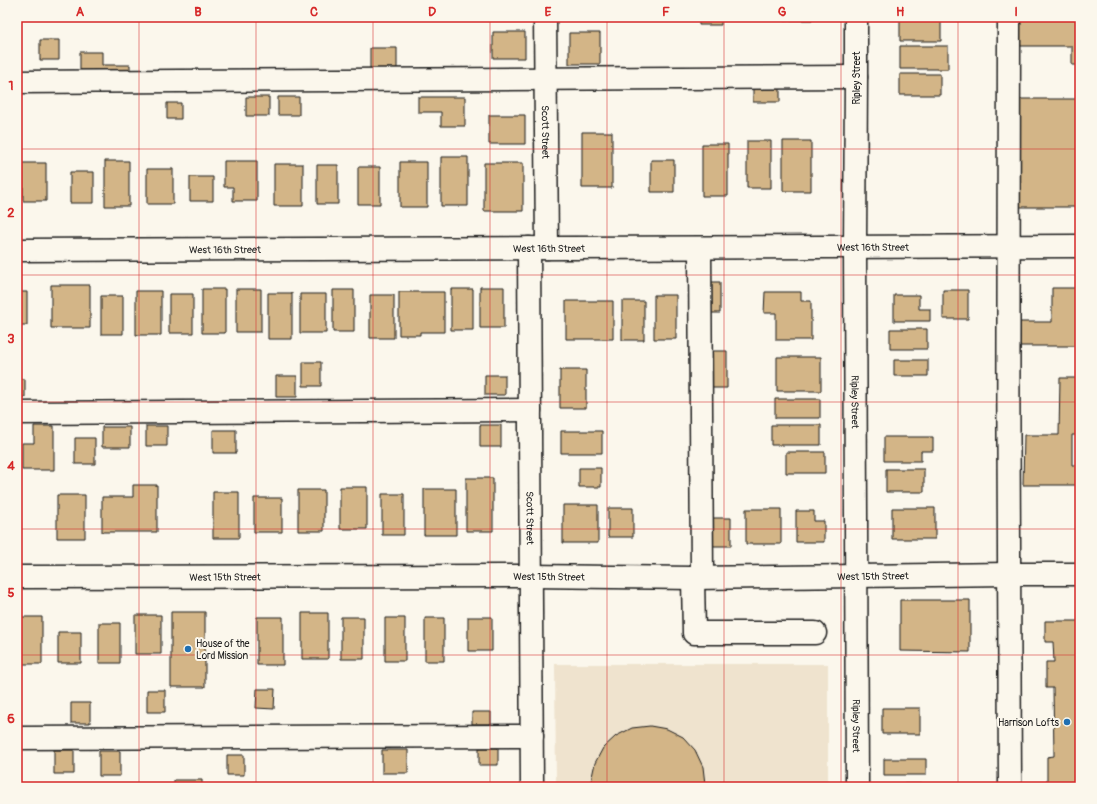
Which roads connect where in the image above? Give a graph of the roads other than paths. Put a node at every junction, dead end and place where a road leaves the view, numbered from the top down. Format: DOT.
graph roads {
  1 [pos="545,17"];
  2 [pos="856,17"];
  3 [pos="1009,17"];
  4 [pos="856,77"];
  5 [pos="546,79"];
  6 [pos="17,82"];
  7 [pos="1008,246"];
  8 [pos="1080,246"];
  9 [pos="538,248"];
  10 [pos="700,248"];
  11 [pos="855,248"];
  12 [pos="17,250"];
  13 [pos="530,410"];
  14 [pos="17,414"];
  15 [pos="1008,574"];
  16 [pos="1080,574"];
  17 [pos="531,576"];
  18 [pos="857,576"];
  19 [pos="17,578"];
  20 [pos="698,578"];
  21 [pos="815,633"];
  22 [pos="532,736"];
  23 [pos="17,738"];
  24 [pos="532,787"];
  25 [pos="857,787"];
  26 [pos="1010,787"];
  1 -- 5 [label="street, Scott Street"];
  2 -- 4 [label="street, Ripley Street"];
  3 -- 7 [label="street"];
  4 -- 5 [label="street"];
  4 -- 11 [label="street, Ripley Street"];
  5 -- 6 [label="street"];
  5 -- 9 [label="street, Scott Street"];
  7 -- 8 [label="street, West 16th Street"];
  7 -- 11 [label="street, West 16th Street"];
  7 -- 15 [label="street"];
  9 -- 10 [label="street, West 16th Street"];
  9 -- 12 [label="street, West 16th Street"];
  9 -- 13 [label="street, Scott Street"];
  10 -- 11 [label="street, West 16th Street"];
  10 -- 20 [label="street"];
  11 -- 18 [label="street, Ripley Street"];
  13 -- 14 [label="street"];
  13 -- 17 [label="street, Scott Street"];
  15 -- 16 [label="street, West 15th Street"];
  15 -- 18 [label="street, West 15th Street"];
  15 -- 26 [label="street"];
  17 -- 19 [label="street, West 15th Street"];
  17 -- 20 [label="street, West 15th Street"];
  17 -- 22 [label="street, Scott Street"];
  18 -- 20 [label="street, West 15th Street"];
  18 -- 25 [label="street, Ripley Street"];
  20 -- 21 [label="street"];
  22 -- 23 [label="street"];
  22 -- 24 [label="street, Scott Street"];
}
